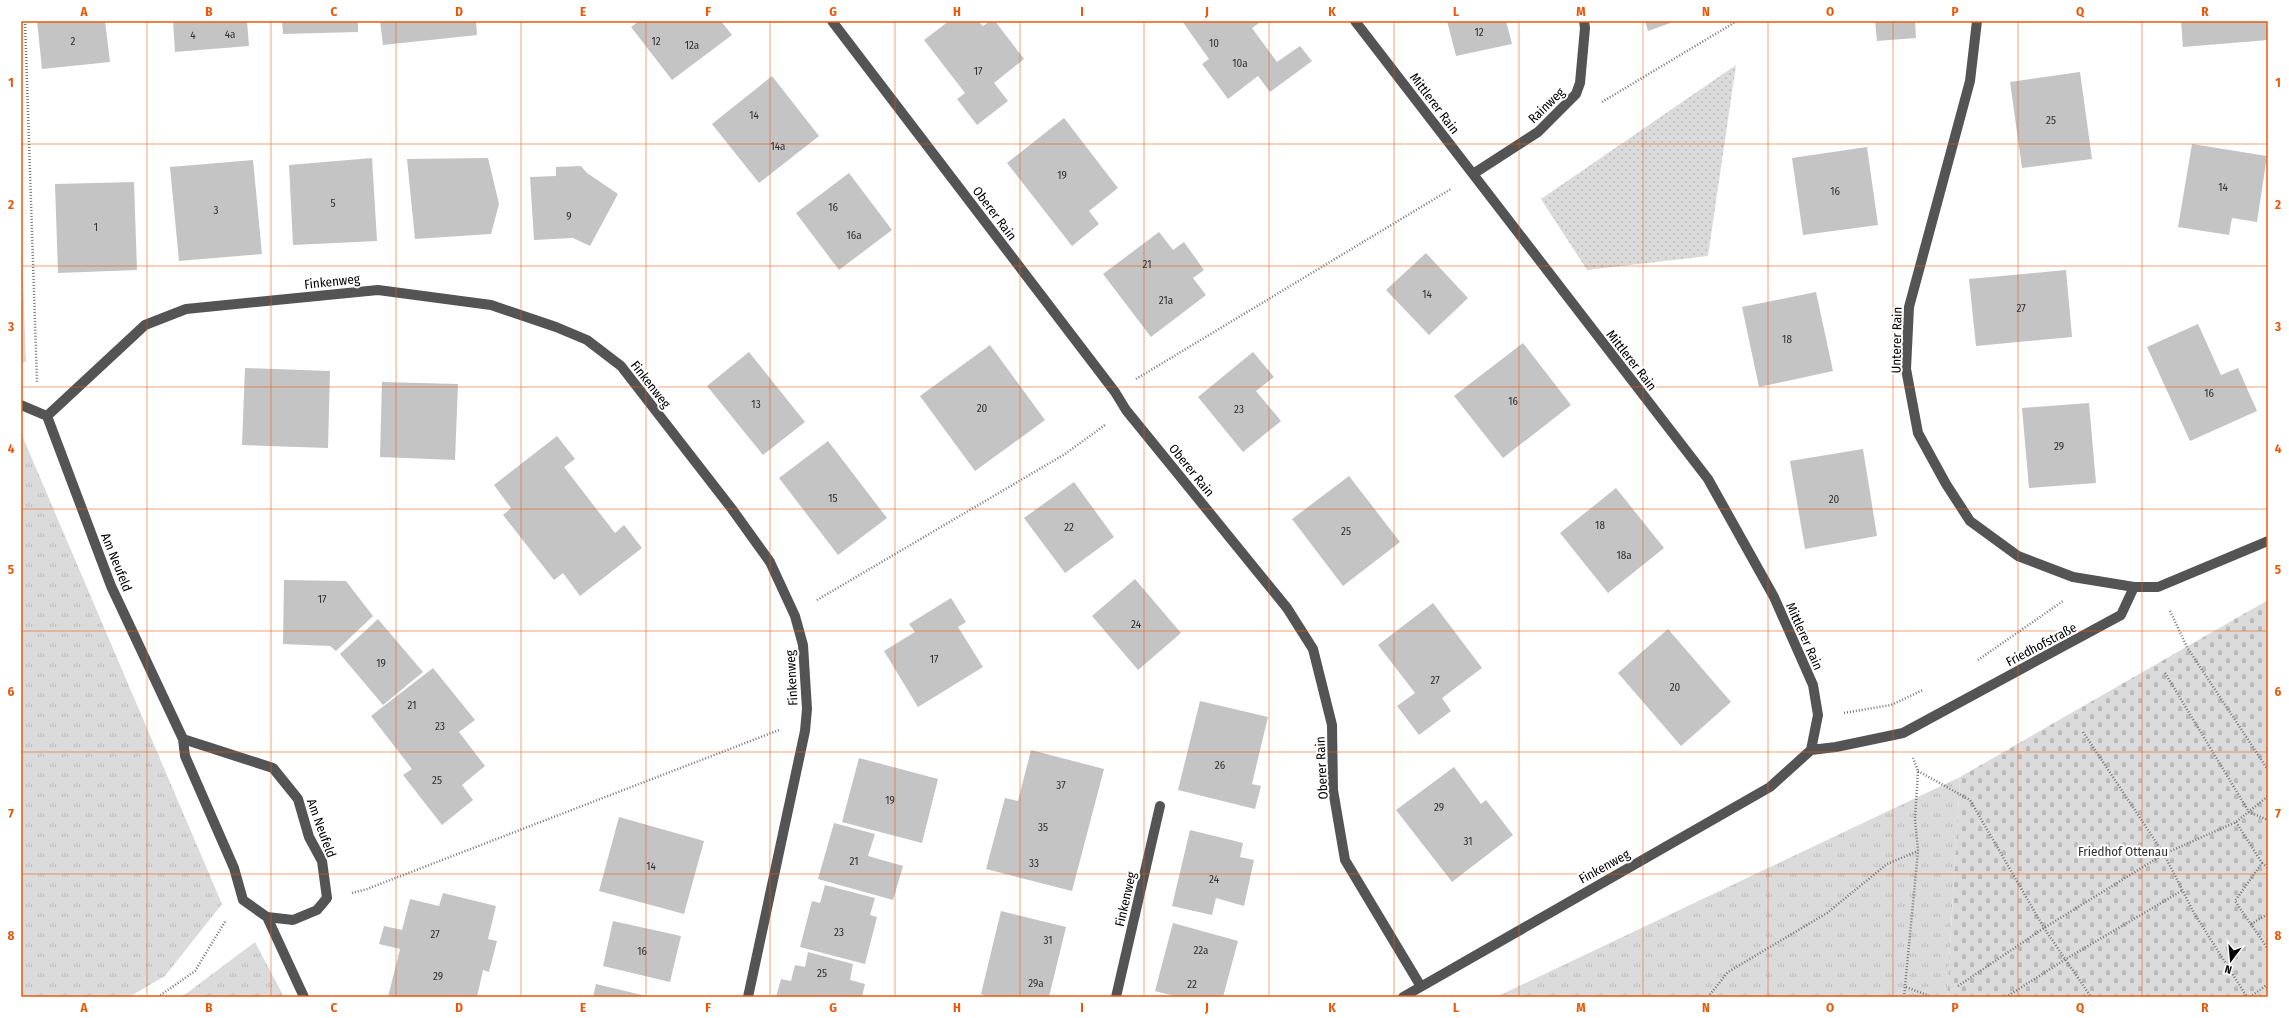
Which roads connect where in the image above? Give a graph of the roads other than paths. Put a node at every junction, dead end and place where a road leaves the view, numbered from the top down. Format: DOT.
graph roads {
  1 [pos="832,21"];
  2 [pos="1355,21"];
  3 [pos="1584,21"];
  4 [pos="1977,21"];
  5 [pos="1473,174"];
  6 [pos="21,405"];
  7 [pos="43,414"];
  8 [pos="2268,541"];
  9 [pos="2134,587"];
  10 [pos="183,739"];
  11 [pos="1811,750"];
  12 [pos="1160,806"];
  13 [pos="266,917"];
  14 [pos="1420,985"];
  15 [pos="304,997"];
  16 [pos="748,997"];
  17 [pos="1116,997"];
  18 [pos="1402,997"];
  1 -- 14 [label="street, Oberer Rain"];
  2 -- 5 [label="street, Mittlerer Rain"];
  3 -- 5 [label="street, Rainweg"];
  4 -- 9 [label="street, Unterer Rain"];
  5 -- 11 [label="street, Mittlerer Rain"];
  6 -- 7 [label="street"];
  7 -- 10 [label="street, Am Neufeld"];
  7 -- 16 [label="street, Finkenweg"];
  8 -- 9 [label="street"];
  9 -- 11 [label="street, Friedhofstraße"];
  10 -- 13 [label="street, Am Neufeld"];
  10 -- 13 [label="street, Am Neufeld"];
  11 -- 14 [label="street, Finkenweg"];
  12 -- 17 [label="street, Finkenweg"];
  13 -- 15 [label="street"];
  14 -- 18 [label="street, Finkenweg"];
}
